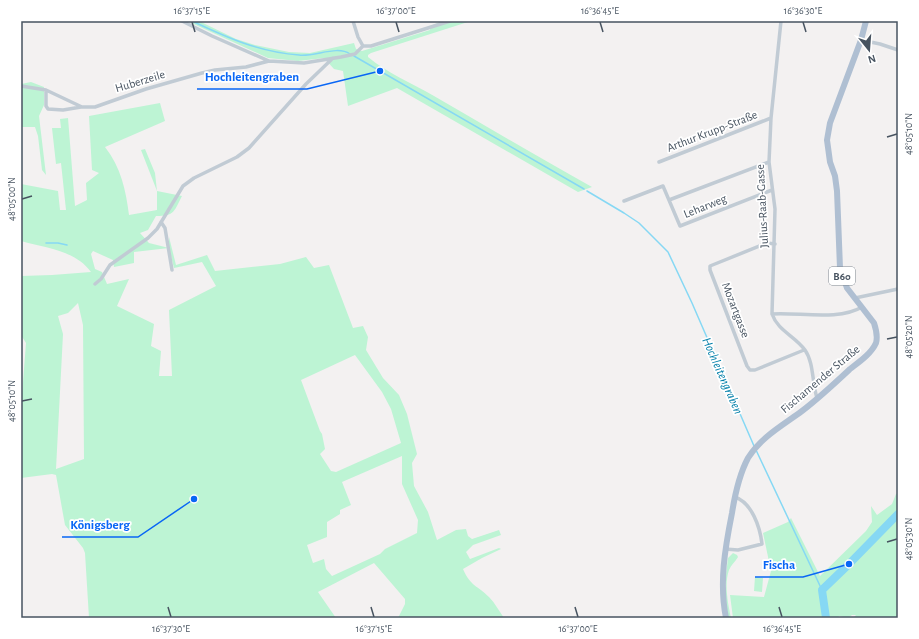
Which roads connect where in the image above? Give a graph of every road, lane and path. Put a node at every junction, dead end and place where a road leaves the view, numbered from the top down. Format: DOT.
graph roads {
  1 [pos="182,21"];
  2 [pos="353,21"];
  3 [pos="450,21"];
  4 [pos="781,21"];
  5 [pos="866,21"];
  6 [pos="861,40"];
  7 [pos="363,46"];
  8 [pos="898,50"];
  9 [pos="333,58"];
  10 [pos="269,61"];
  11 [pos="319,61"];
  12 [pos="319,70"];
  13 [pos="21,86"];
  14 [pos="46,90"];
  15 [pos="82,107"];
  16 [pos="771,118"];
  17 [pos="659,162"];
  18 [pos="769,162"];
  19 [pos="772,190"];
  20 [pos="669,200"];
  21 [pos="624,201"];
  22 [pos="161,222"];
  23 [pos="775,244"];
  24 [pos="172,270"];
  25 [pos="95,284"];
  26 [pos="898,289"];
  27 [pos="855,298"];
  28 [pos="862,307"];
  29 [pos="772,314"];
  30 [pos="804,350"];
  31 [pos="817,398"];
  32 [pos="735,498"];
  33 [pos="725,549"];
  34 [pos="726,618"];
  1 -- 10 [label="street"];
  2 -- 7 [label="street"];
  3 -- 7 [label="street"];
  4 -- 16 [label="street, Julius-Raab-Gasse"];
  5 -- 6 [label="main road, B60"];
  6 -- 8 [label="street"];
  6 -- 27 [label="main road, Fischamender Straße / B60"];
  7 -- 9 [label="street"];
  9 -- 11 [label="street"];
  9 -- 12 [label="street"];
  10 -- 11 [label="street"];
  10 -- 15 [label="street, Huberzeile"];
  11 -- 12 [label="street"];
  12 -- 22 [label="street"];
  13 -- 14 [label="street"];
  14 -- 15 [label="street"];
  14 -- 15 [label="street, Huberzeile"];
  16 -- 17 [label="street, Arthur Krupp-Straße"];
  16 -- 18 [label="street, Julius-Raab-Gasse"];
  18 -- 19 [label="street, Julius-Raab-Gasse"];
  18 -- 20 [label="street"];
  19 -- 20 [label="street, Leharweg"];
  19 -- 23 [label="street, Julius-Raab-Gasse"];
  20 -- 21 [label="street, Leharweg"];
  22 -- 24 [label="street"];
  22 -- 25 [label="street"];
  23 -- 29 [label="street, Julius-Raab-Gasse"];
  23 -- 30 [label="street, Mozartgasse"];
  26 -- 27 [label="street"];
  27 -- 28 [label="main road, Fischamender Straße / B60"];
  28 -- 29 [label="street"];
  28 -- 31 [label="main road, Fischamender Straße / B60"];
  29 -- 30 [label="street"];
  30 -- 31 [label="street"];
  31 -- 32 [label="main road, Fischamender Straße / B60"];
  32 -- 33 [label="main road, Fischamender Straße / B60"];
  32 -- 33 [label="street"];
  33 -- 34 [label="main road, Fischamender Straße / B60"];
}
